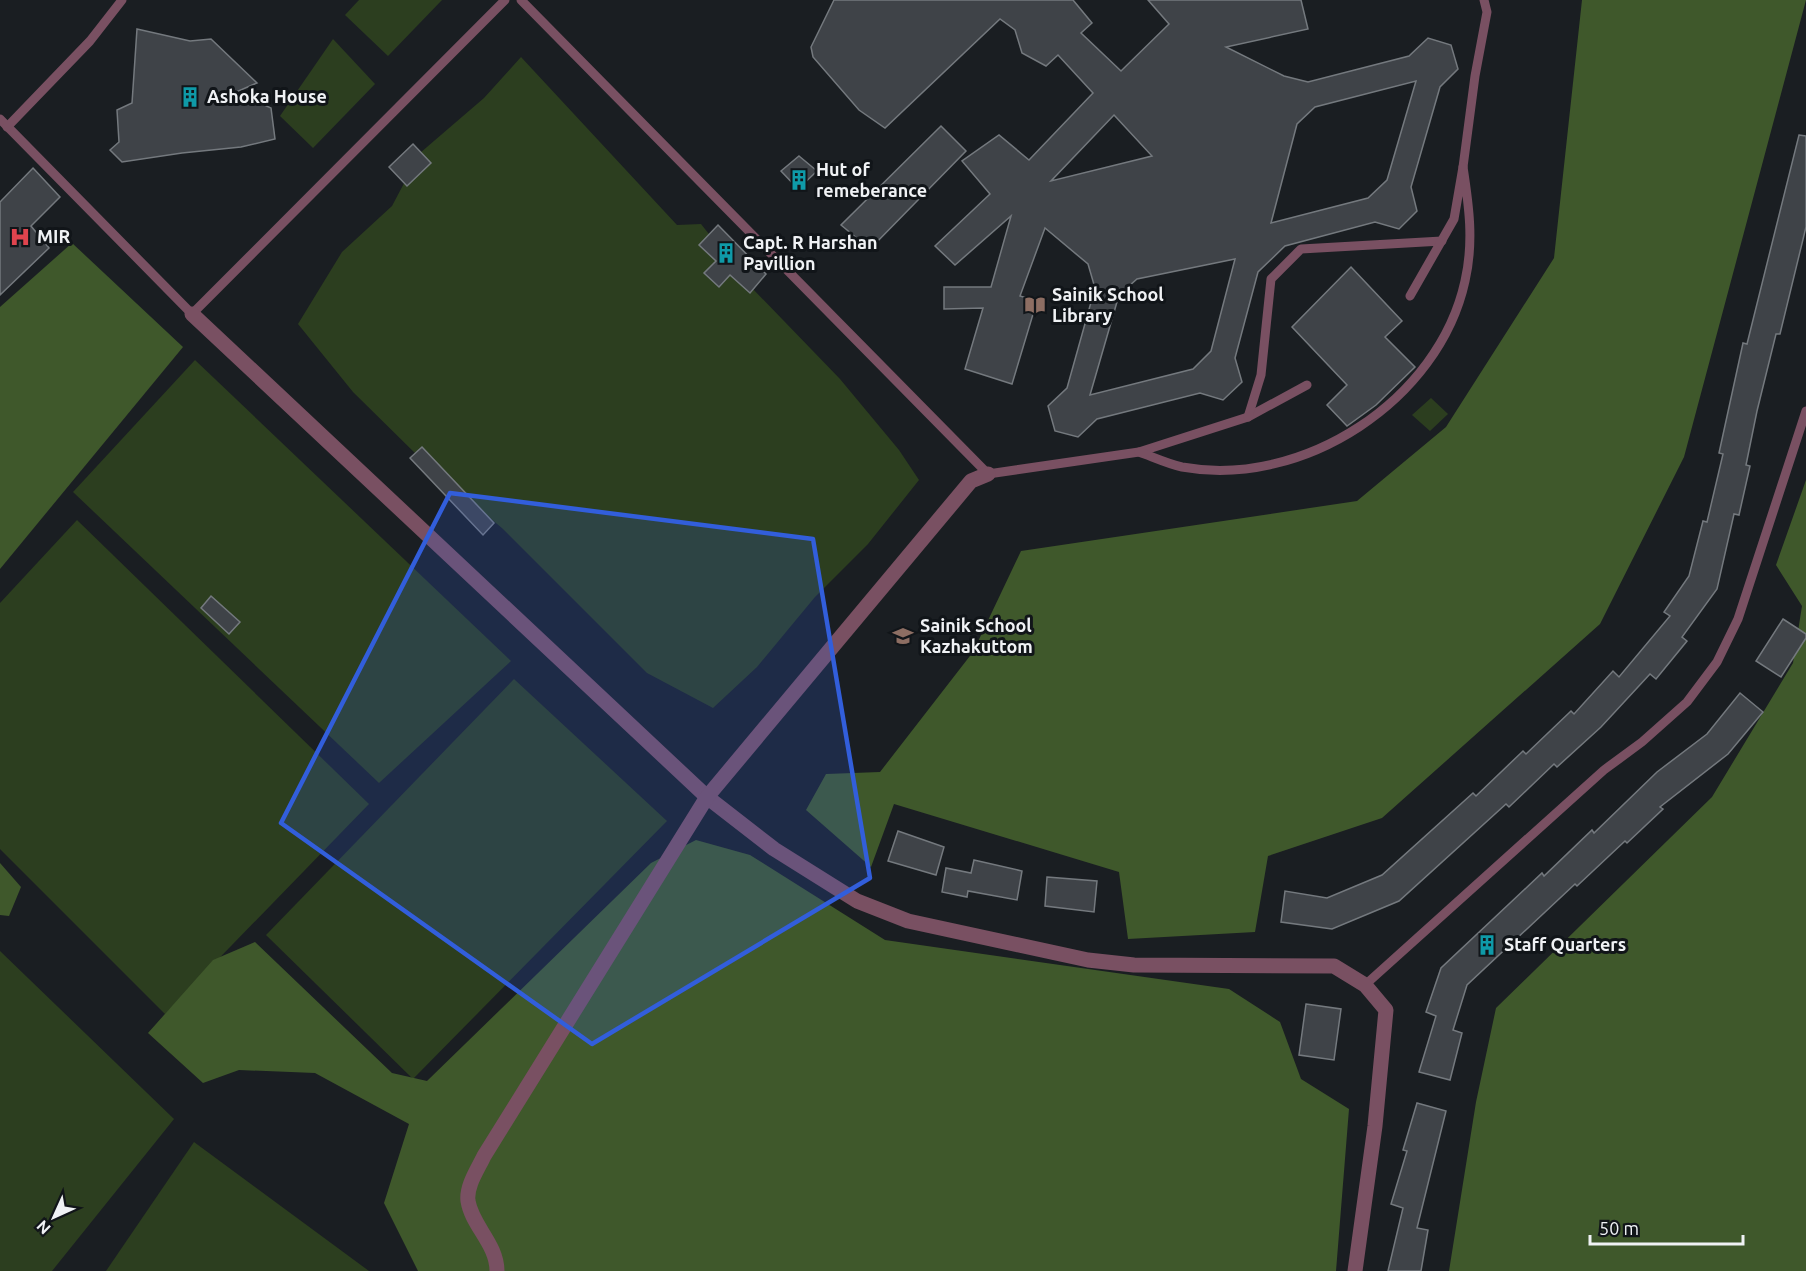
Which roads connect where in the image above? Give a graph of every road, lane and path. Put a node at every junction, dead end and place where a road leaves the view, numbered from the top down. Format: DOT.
graph roads {
  1 [pos="122,0"];
  2 [pos="505,0"];
  3 [pos="521,0"];
  4 [pos="1484,0"];
  5 [pos="0,119"];
  6 [pos="7,126"];
  7 [pos="1463,167"];
  8 [pos="1442,241"];
  9 [pos="1410,296"];
  10 [pos="192,314"];
  11 [pos="1307,385"];
  12 [pos="1806,411"];
  13 [pos="1248,417"];
  14 [pos="1139,452"];
  15 [pos="988,474"];
  16 [pos="707,797"];
  17 [pos="1365,985"];
  18 [pos="497,1271"];
  19 [pos="1355,1271"];
  1 -- 6 [label="lane"];
  2 -- 10 [label="lane"];
  3 -- 15 [label="lane"];
  4 -- 7 [label="lane"];
  5 -- 6 [label="lane"];
  6 -- 10 [label="lane"];
  7 -- 8 [label="lane"];
  7 -- 14 [label="lane"];
  8 -- 9 [label="lane"];
  8 -- 13 [label="lane"];
  10 -- 16 [label="street"];
  11 -- 13 [label="lane"];
  12 -- 17 [label="lane"];
  13 -- 14 [label="lane"];
  14 -- 15 [label="lane"];
  15 -- 16 [label="street"];
  16 -- 17 [label="street"];
  16 -- 18 [label="street"];
  17 -- 19 [label="street"];
}
